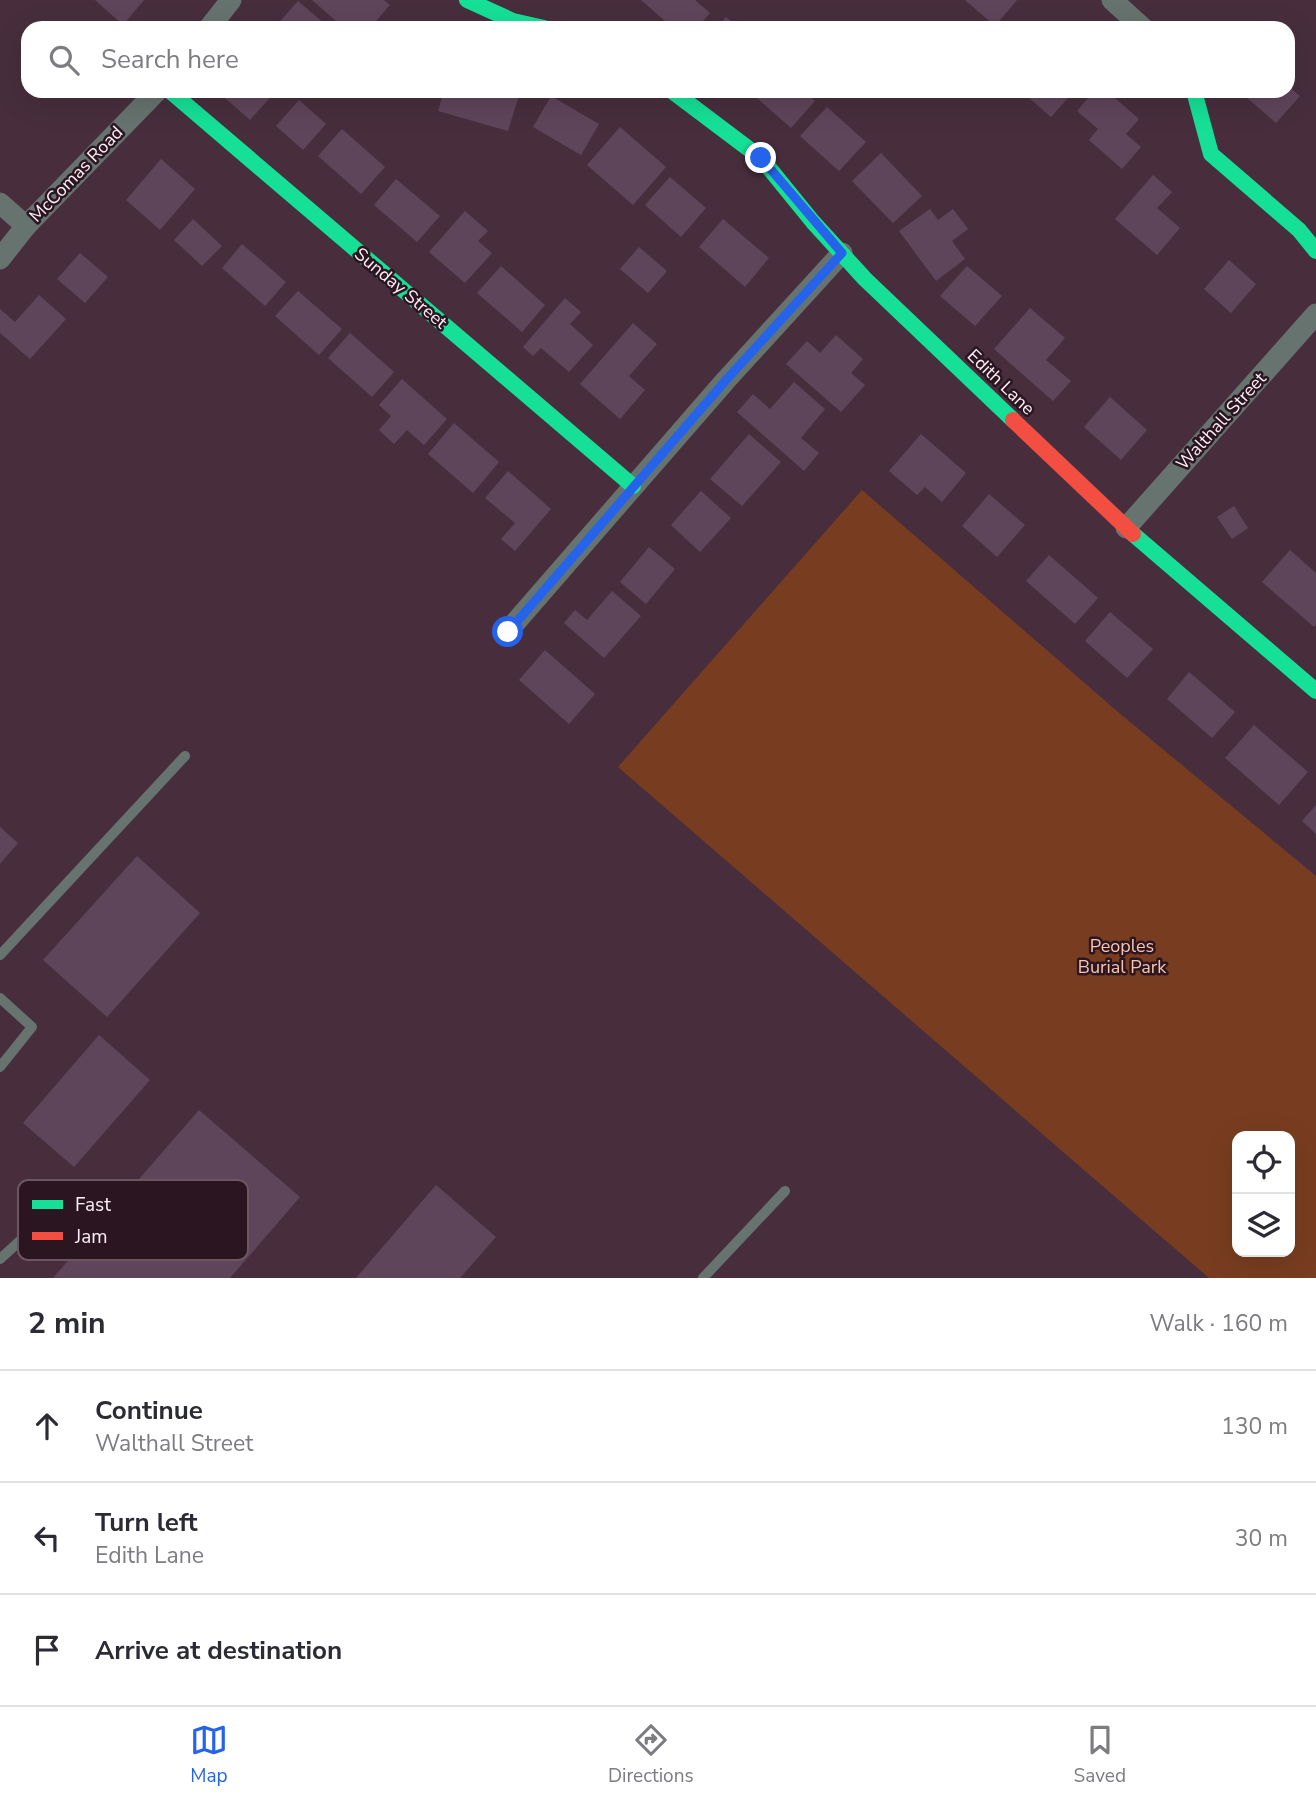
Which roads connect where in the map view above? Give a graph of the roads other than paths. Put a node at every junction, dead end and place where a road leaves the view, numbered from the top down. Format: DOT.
graph roads {
  1 [pos="231,0"];
  2 [pos="467,0"];
  3 [pos="1112,0"];
  4 [pos="214,21"];
  5 [pos="513,21"];
  6 [pos="1135,21"];
  7 [pos="150,98"];
  8 [pos="178,98"];
  9 [pos="681,98"];
  10 [pos="1196,98"];
  11 [pos="0,203"];
  12 [pos="26,226"];
  13 [pos="1316,251"];
  14 [pos="842,253"];
  15 [pos="0,260"];
  16 [pos="1316,314"];
  17 [pos="633,486"];
  18 [pos="1126,528"];
  19 [pos="508,632"];
  20 [pos="1316,691"];
  21 [pos="186,756"];
  22 [pos="0,955"];
  23 [pos="0,998"];
  24 [pos="0,1067"];
  25 [pos="785,1191"];
  26 [pos="18,1243"];
  27 [pos="0,1259"];
  28 [pos="704,1278"];
  1 -- 4 [label="street"];
  2 -- 5 [label="street"];
  3 -- 6 [label="street"];
  7 -- 12 [label="street, McComas Road"];
  8 -- 17 [label="street, Sunday Street"];
  9 -- 14 [label="street, Edith Lane"];
  10 -- 13 [label="street"];
  11 -- 12 [label="street"];
  12 -- 15 [label="street, McComas Road"];
  14 -- 17 [label="street"];
  14 -- 18 [label="street, Edith Lane"];
  16 -- 18 [label="street, Walthall Street"];
  17 -- 19 [label="street"];
  18 -- 20 [label="street, Edith Lane"];
  21 -- 22 [label="lane"];
  23 -- 24 [label="lane"];
  25 -- 28 [label="lane"];
  26 -- 27 [label="lane"];
}
